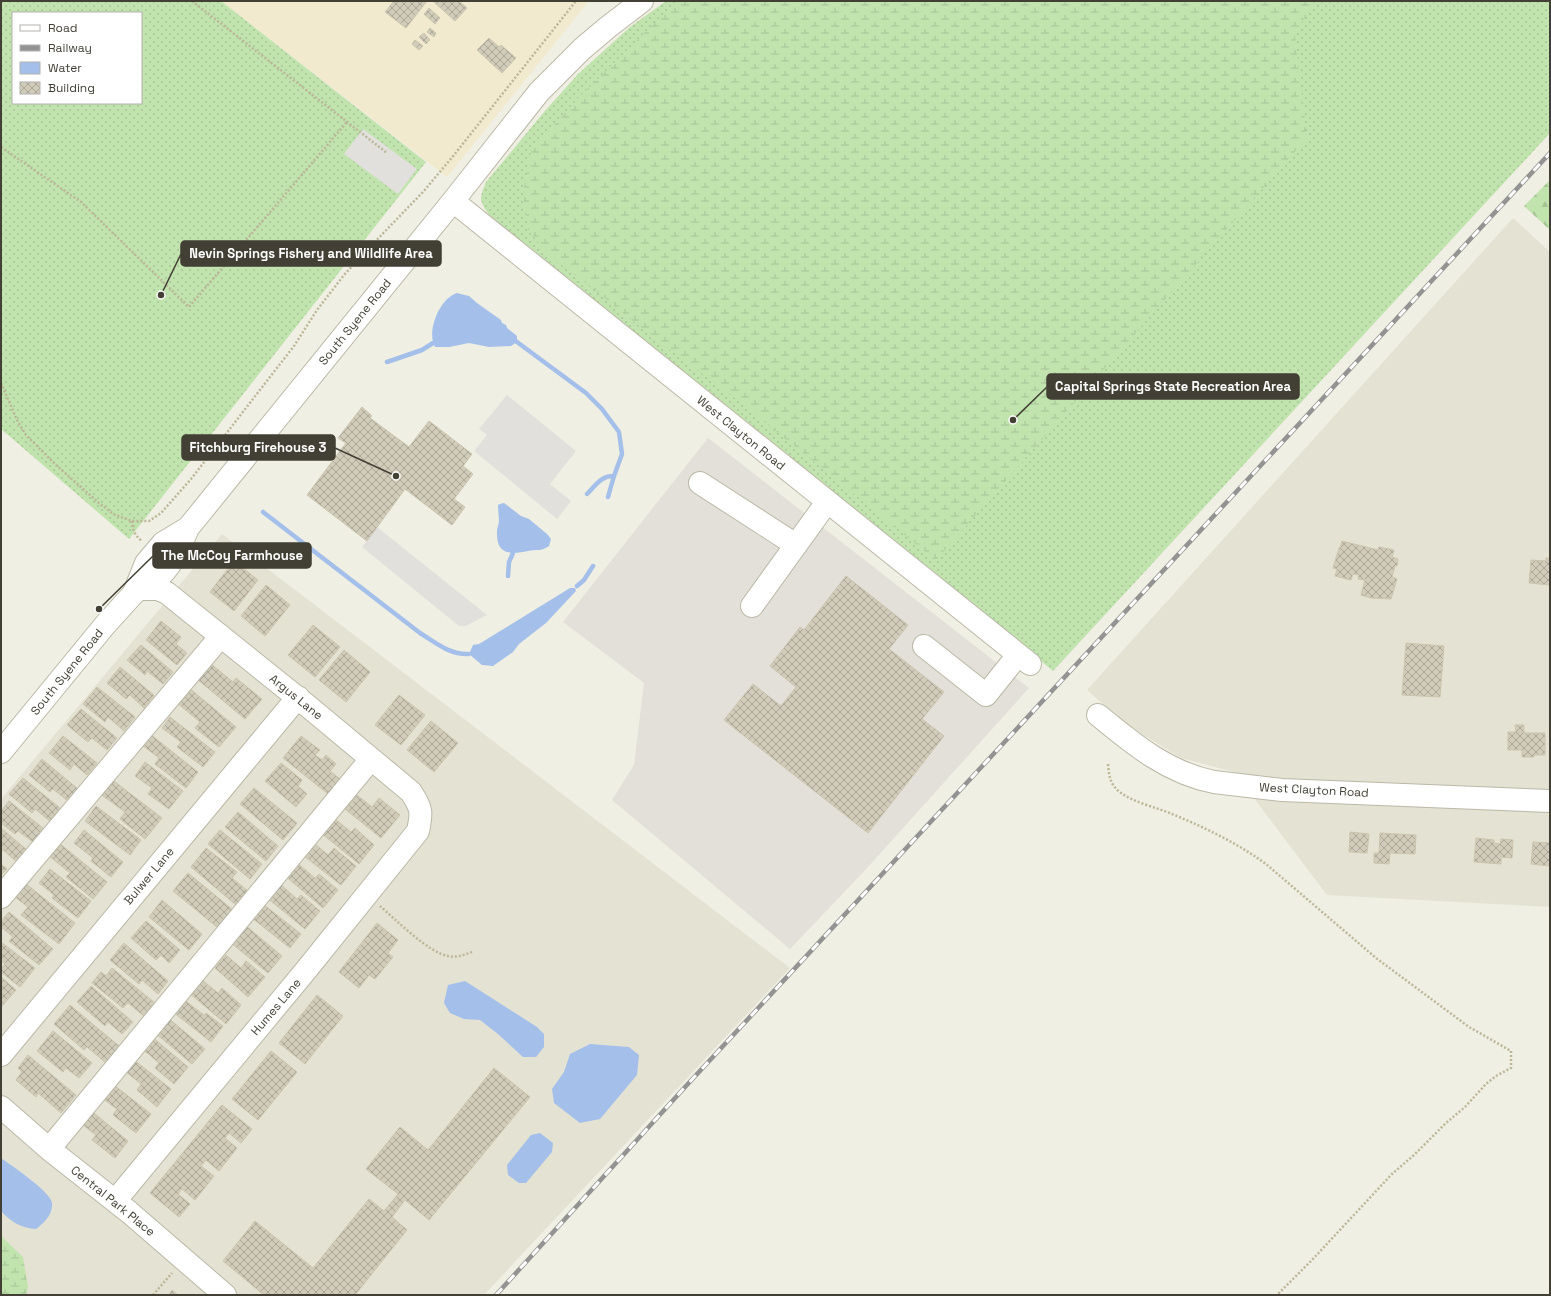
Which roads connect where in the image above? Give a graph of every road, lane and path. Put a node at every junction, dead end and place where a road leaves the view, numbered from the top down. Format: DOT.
graph roads {
  1 [pos="192,1"];
  2 [pos="576,1"];
  3 [pos="642,1"];
  4 [pos="347,122"];
  5 [pos="1,147"];
  6 [pos="387,153"];
  7 [pos="453,201"];
  8 [pos="1,383"];
  9 [pos="700,483"];
  10 [pos="827,502"];
  11 [pos="132,521"];
  12 [pos="188,528"];
  13 [pos="143,542"];
  14 [pos="796,545"];
  15 [pos="164,584"];
  16 [pos="137,591"];
  17 [pos="752,606"];
  18 [pos="221,636"];
  19 [pos="924,646"];
  20 [pos="298,697"];
  21 [pos="1098,715"];
  22 [pos="1,752"];
  23 [pos="371,759"];
  24 [pos="1108,764"];
  25 [pos="1550,801"];
  26 [pos="420,805"];
  27 [pos="367,893"];
  28 [pos="1,897"];
  29 [pos="472,952"];
  30 [pos="1,1055"];
  31 [pos="1,1107"];
  32 [pos="50,1149"];
  33 [pos="115,1201"];
  34 [pos="172,1273"];
  35 [pos="153,1295"];
  36 [pos="225,1295"];
  37 [pos="1277,1295"];
  1 -- 4 [label="path"];
  2 -- 11 [label="path"];
  3 -- 7 [label="street, South Syene Road"];
  4 -- 5 [label="path"];
  4 -- 6 [label="path"];
  7 -- 10 [label="street, West Clayton Road"];
  7 -- 12 [label="street, South Syene Road"];
  8 -- 11 [label="path"];
  9 -- 14 [label="street"];
  10 -- 14 [label="street"];
  10 -- 19 [label="street, West Clayton Road"];
  11 -- 13 [label="path"];
  12 -- 15 [label="street, South Syene Road"];
  12 -- 16 [label="street, South Syene Road"];
  14 -- 17 [label="street"];
  15 -- 16 [label="street, Argus Lane"];
  15 -- 18 [label="street, Argus Lane"];
  16 -- 22 [label="street, South Syene Road"];
  18 -- 20 [label="street, Argus Lane"];
  18 -- 28 [label="street"];
  20 -- 23 [label="street, Argus Lane"];
  20 -- 30 [label="street, Bulwer Lane"];
  21 -- 25 [label="street, West Clayton Road"];
  23 -- 26 [label="street, Argus Lane"];
  23 -- 32 [label="street"];
  24 -- 37 [label="path"];
  26 -- 27 [label="street, Humes Lane"];
  27 -- 29 [label="path"];
  27 -- 33 [label="street, Humes Lane"];
  31 -- 32 [label="street, Central Park Place"];
  32 -- 33 [label="street, Central Park Place"];
  33 -- 36 [label="street, Central Park Place"];
  34 -- 35 [label="path"];
}
